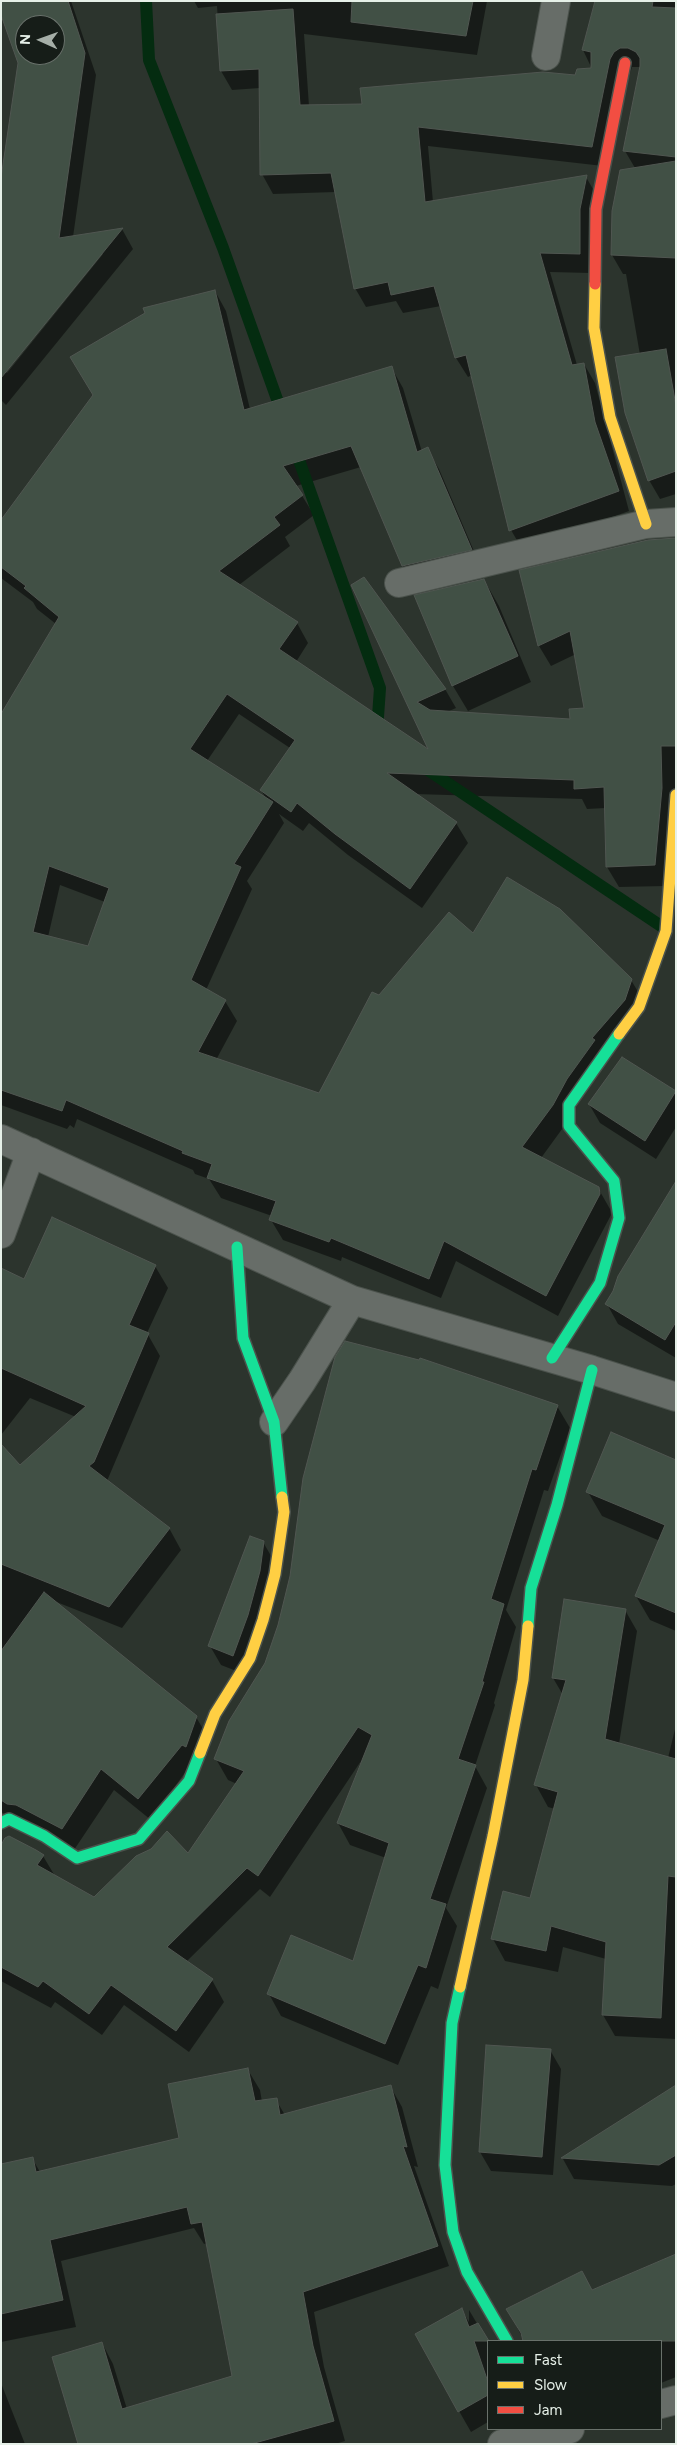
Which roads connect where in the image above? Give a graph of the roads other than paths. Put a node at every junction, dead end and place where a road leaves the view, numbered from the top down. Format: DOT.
graph roads {
  1 [pos="556,1"];
  2 [pos="546,56"];
  3 [pos="625,63"];
  4 [pos="676,522"];
  5 [pos="646,524"];
  6 [pos="399,583"];
  7 [pos="676,795"];
  8 [pos="1,1139"];
  9 [pos="31,1152"];
  10 [pos="1,1234"];
  11 [pos="237,1247"];
  12 [pos="352,1300"];
  13 [pos="552,1358"];
  14 [pos="592,1370"];
  15 [pos="676,1397"];
  16 [pos="274,1422"];
  17 [pos="1,1823"];
  18 [pos="506,2340"];
  19 [pos="676,2400"];
  20 [pos="662,2404"];
  21 [pos="561,2430"];
  22 [pos="502,2444"];
  1 -- 2 [label="street"];
  3 -- 5 [label="street"];
  4 -- 5 [label="street"];
  5 -- 6 [label="street"];
  7 -- 13 [label="street"];
  8 -- 9 [label="street"];
  9 -- 10 [label="street"];
  9 -- 11 [label="street"];
  11 -- 12 [label="street"];
  11 -- 16 [label="street"];
  12 -- 13 [label="street"];
  12 -- 16 [label="street"];
  13 -- 14 [label="street"];
  14 -- 15 [label="street"];
  14 -- 18 [label="street"];
  16 -- 17 [label="street"];
  19 -- 20 [label="street"];
  21 -- 22 [label="street"];
}
